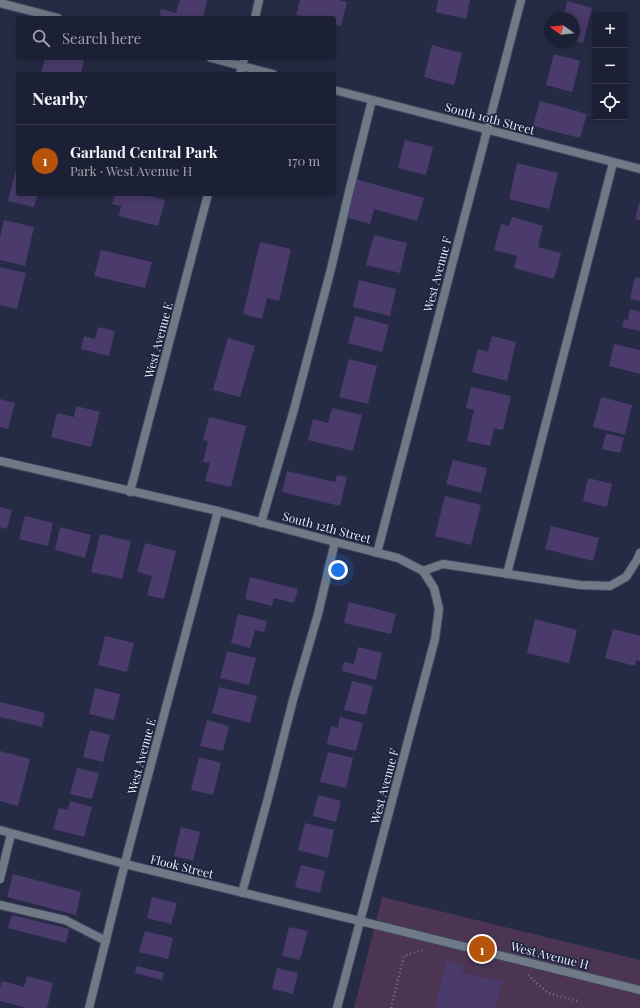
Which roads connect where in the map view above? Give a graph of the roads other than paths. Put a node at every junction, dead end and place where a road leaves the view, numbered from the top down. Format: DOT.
graph roads {
  1 [pos="259,0"];
  2 [pos="520,0"];
  3 [pos="0,3"];
  4 [pos="50,16"];
  5 [pos="255,16"];
  6 [pos="219,60"];
  7 [pos="242,66"];
  8 [pos="265,72"];
  9 [pos="336,91"];
  10 [pos="372,100"];
  11 [pos="487,130"];
  12 [pos="614,163"];
  13 [pos="640,169"];
  14 [pos="207,196"];
  15 [pos="0,461"];
  16 [pos="130,492"];
  17 [pos="218,511"];
  18 [pos="261,523"];
  19 [pos="335,542"];
  20 [pos="377,553"];
  21 [pos="639,557"];
  22 [pos="423,571"];
  23 [pos="507,574"];
  24 [pos="0,830"];
  25 [pos="11,834"];
  26 [pos="125,864"];
  27 [pos="0,879"];
  28 [pos="242,893"];
  29 [pos="0,905"];
  30 [pos="360,921"];
  31 [pos="106,940"];
  32 [pos="640,990"];
  33 [pos="89,1008"];
  34 [pos="337,1008"];
  1 -- 5 [label="street"];
  2 -- 11 [label="street, West Avenue F"];
  3 -- 4 [label="street"];
  6 -- 7 [label="street"];
  7 -- 8 [label="street"];
  9 -- 10 [label="street, South 10th Street"];
  10 -- 11 [label="street, South 10th Street"];
  10 -- 18 [label="street"];
  11 -- 12 [label="street, South 10th Street"];
  11 -- 20 [label="street, West Avenue F"];
  12 -- 13 [label="street, South 10th Street"];
  12 -- 23 [label="street"];
  14 -- 16 [label="street, West Avenue E"];
  15 -- 16 [label="street, South 12th Street"];
  16 -- 17 [label="street, South 12th Street"];
  17 -- 18 [label="street, South 12th Street"];
  17 -- 26 [label="street, West Avenue E"];
  18 -- 19 [label="street, South 12th Street"];
  19 -- 20 [label="street, South 12th Street"];
  19 -- 28 [label="street"];
  20 -- 22 [label="street, South 12th Street"];
  21 -- 23 [label="street"];
  22 -- 23 [label="street"];
  22 -- 30 [label="street, West Avenue F"];
  24 -- 25 [label="street, Flook Street"];
  25 -- 26 [label="street, Flook Street"];
  25 -- 27 [label="street"];
  26 -- 28 [label="street, Flook Street"];
  26 -- 31 [label="street, West Avenue E"];
  28 -- 30 [label="street, Flook Street"];
  29 -- 31 [label="street"];
  30 -- 32 [label="street, West Avenue H"];
  30 -- 34 [label="street, West Avenue F"];
  31 -- 33 [label="street, West Avenue E"];
}
